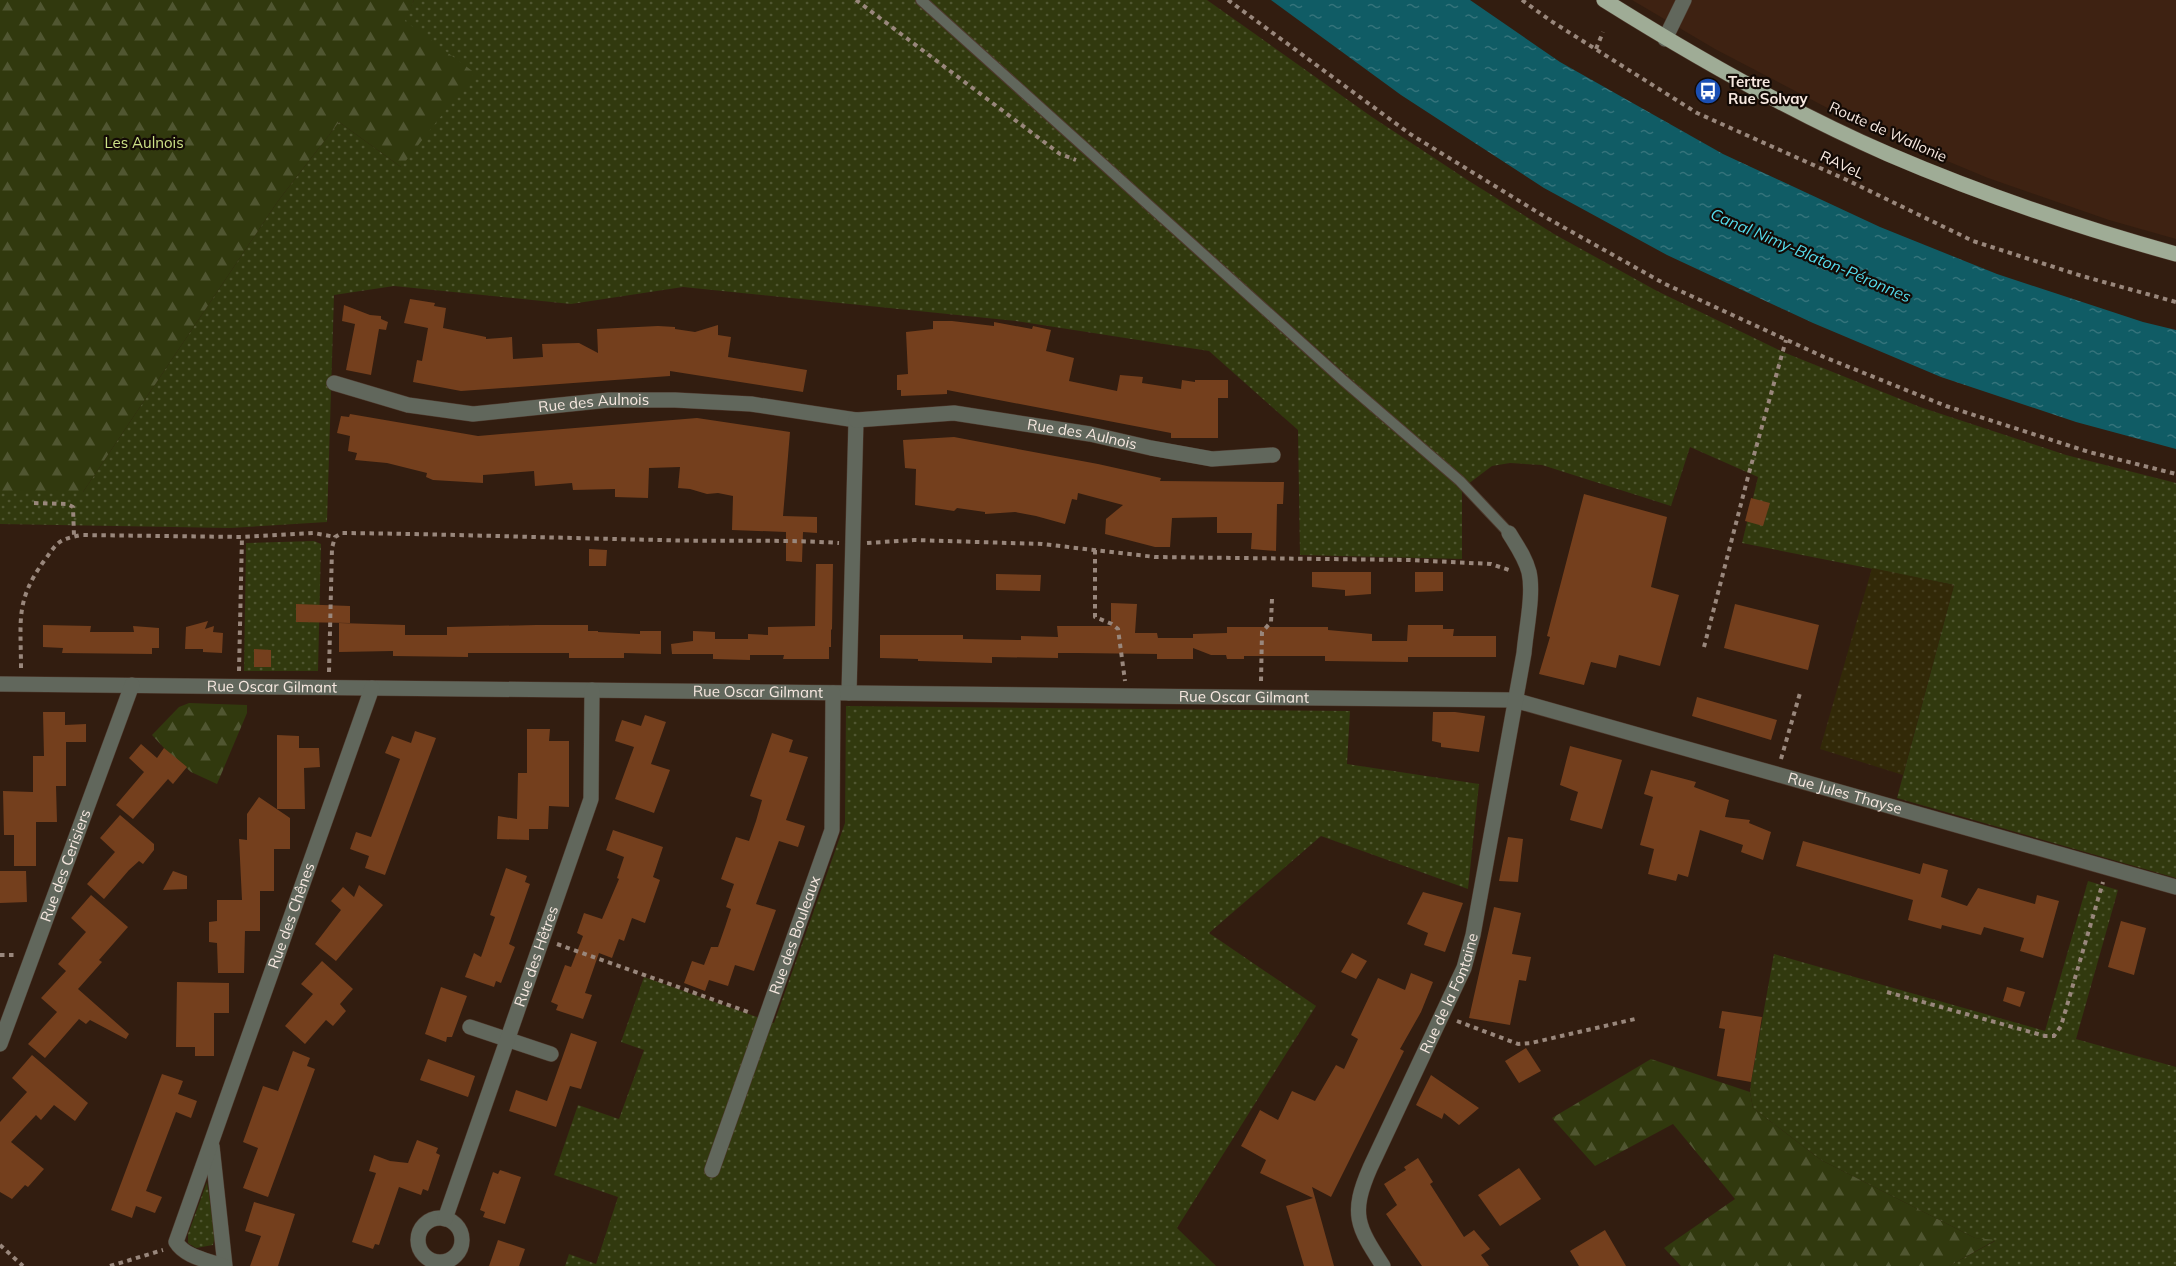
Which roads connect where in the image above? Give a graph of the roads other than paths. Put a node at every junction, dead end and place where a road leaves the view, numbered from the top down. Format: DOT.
graph roads {
  1 [pos="921,0"];
  2 [pos="1604,0"];
  3 [pos="1684,0"];
  4 [pos="1665,39"];
  5 [pos="2176,254"];
  6 [pos="334,383"];
  7 [pos="856,420"];
  8 [pos="1273,455"];
  9 [pos="1509,533"];
  10 [pos="0,684"];
  11 [pos="132,685"];
  12 [pos="372,688"];
  13 [pos="592,690"];
  14 [pos="841,693"];
  15 [pos="1514,700"];
  16 [pos="2176,886"];
  17 [pos="470,1027"];
  18 [pos="509,1040"];
  19 [pos="0,1044"];
  20 [pos="551,1054"];
  21 [pos="212,1143"];
  22 [pos="712,1170"];
  23 [pos="446,1218"];
  24 [pos="224,1266"];
  25 [pos="1383,1266"];
  1 -- 9 [label="lane"];
  2 -- 4 [label="main road, Route de Wallonie"];
  3 -- 4 [label="street"];
  4 -- 5 [label="main road, Route de Wallonie"];
  6 -- 7 [label="street, Rue des Aulnois"];
  7 -- 8 [label="street, Rue des Aulnois"];
  7 -- 14 [label="street"];
  9 -- 15 [label="street, Rue de la Fontaine"];
  10 -- 11 [label="street, Rue Oscar Gilmant"];
  11 -- 12 [label="street, Rue Oscar Gilmant"];
  11 -- 19 [label="street, Rue des Cerisiers"];
  12 -- 13 [label="street, Rue Oscar Gilmant"];
  12 -- 21 [label="street, Rue des Chênes"];
  13 -- 14 [label="street, Rue Oscar Gilmant"];
  13 -- 18 [label="street, Rue des Hêtres"];
  14 -- 15 [label="street, Rue Oscar Gilmant"];
  14 -- 22 [label="street, Rue des Bouleaux"];
  15 -- 16 [label="street, Rue Jules Thayse"];
  15 -- 25 [label="street, Rue de la Fontaine"];
  17 -- 18 [label="street"];
  18 -- 20 [label="street"];
  18 -- 23 [label="street, Rue des Hêtres"];
  21 -- 24 [label="street, Rue des Chênes"];
  21 -- 24 [label="street, Rue des Chênes"];
}
